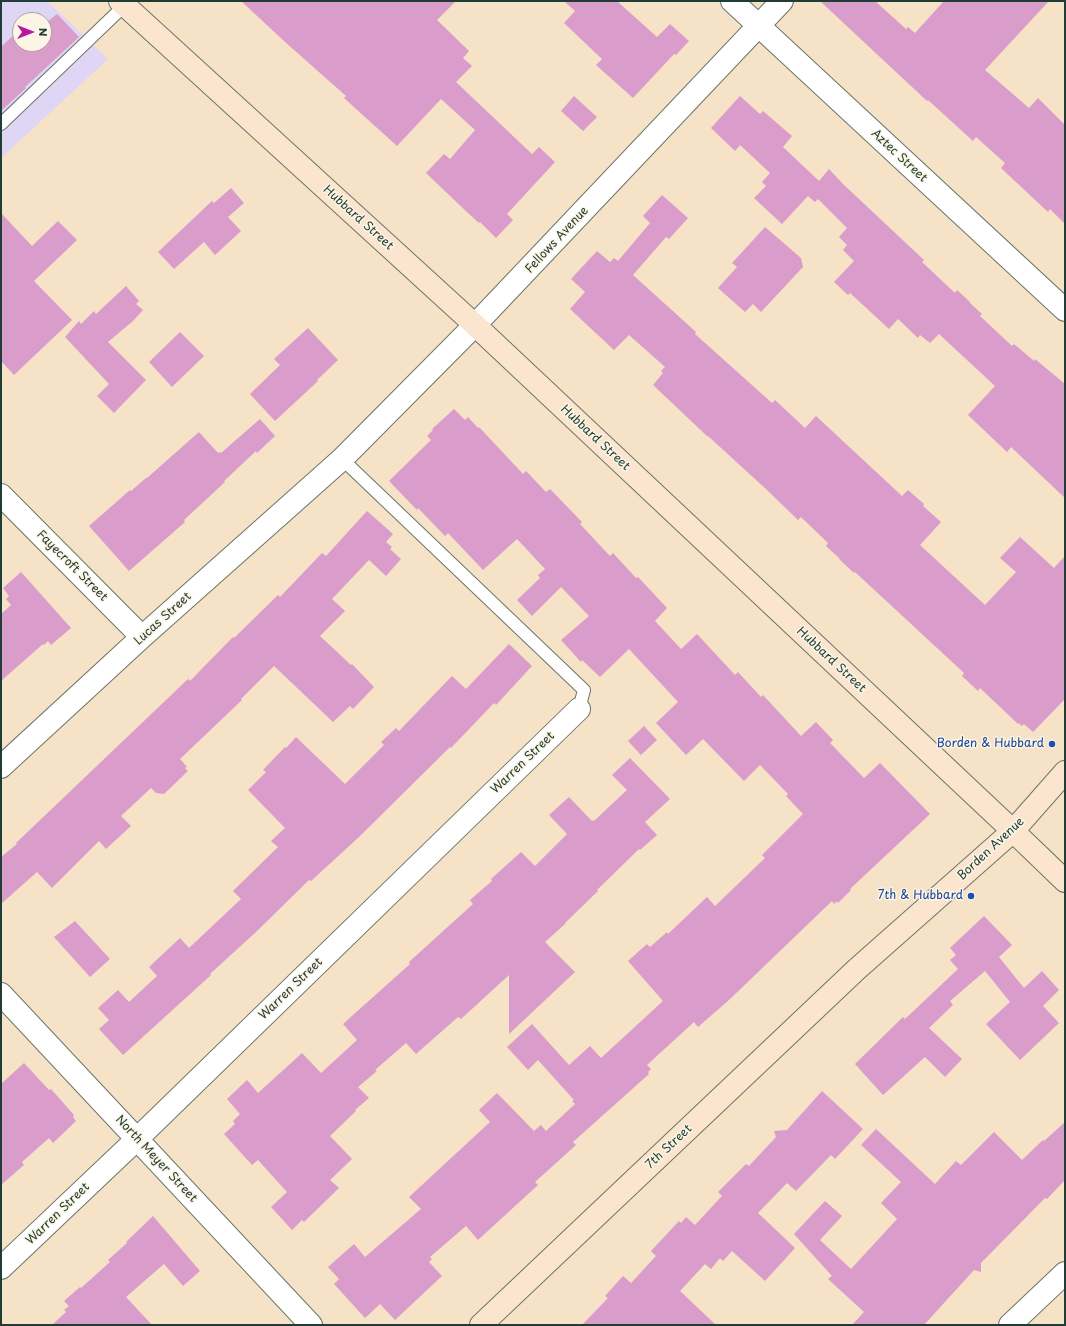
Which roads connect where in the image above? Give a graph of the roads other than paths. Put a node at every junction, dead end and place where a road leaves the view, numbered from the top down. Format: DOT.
graph roads {
  1 [pos="732,1"];
  2 [pos="782,1"];
  3 [pos="122,3"];
  4 [pos="759,26"];
  5 [pos="1,124"];
  6 [pos="1065,310"];
  7 [pos="476,325"];
  8 [pos="334,466"];
  9 [pos="1,495"];
  10 [pos="142,637"];
  11 [pos="579,709"];
  12 [pos="1,767"];
  13 [pos="1065,772"];
  14 [pos="1013,831"];
  15 [pos="1065,880"];
  16 [pos="858,969"];
  17 [pos="1,994"];
  18 [pos="137,1139"];
  19 [pos="1,1268"];
  20 [pos="1065,1272"];
  21 [pos="311,1325"];
  22 [pos="481,1325"];
  23 [pos="1010,1325"];
  1 -- 4 [label="street, Aztec Street"];
  2 -- 4 [label="street, Fellows Avenue"];
  3 -- 5 [label="lane"];
  3 -- 7 [label="main road, Hubbard Street"];
  4 -- 6 [label="street, Aztec Street"];
  4 -- 7 [label="street, Fellows Avenue"];
  7 -- 8 [label="street, Fellows Avenue"];
  7 -- 14 [label="main road, Hubbard Street"];
  8 -- 10 [label="street, Lucas Street"];
  8 -- 11 [label="lane"];
  9 -- 10 [label="street, Fayecroft Street"];
  10 -- 12 [label="street, Lucas Street"];
  11 -- 18 [label="street, Warren Street"];
  13 -- 14 [label="main road, Borden Avenue"];
  14 -- 15 [label="main road, Hubbard Street"];
  14 -- 16 [label="main road, Borden Avenue"];
  16 -- 22 [label="main road, 7th Street"];
  17 -- 18 [label="street, North Meyer Street"];
  18 -- 19 [label="street, Warren Street"];
  18 -- 21 [label="street, North Meyer Street"];
  20 -- 23 [label="street"];
}
